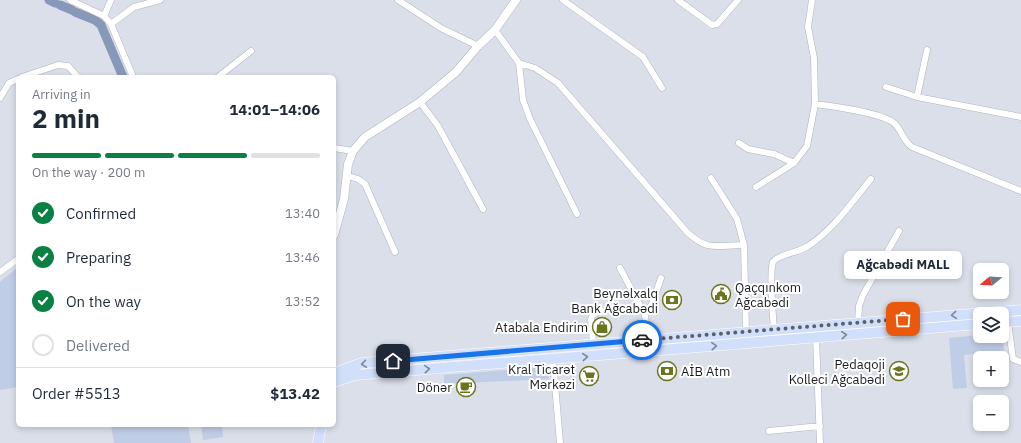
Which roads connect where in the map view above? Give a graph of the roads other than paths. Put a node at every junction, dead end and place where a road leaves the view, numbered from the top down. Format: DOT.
graph roads {
  1 [pos="70,0"];
  2 [pos="111,0"];
  3 [pos="160,0"];
  4 [pos="398,0"];
  5 [pos="516,0"];
  6 [pos="563,0"];
  7 [pos="678,0"];
  8 [pos="738,0"];
  9 [pos="812,0"];
  10 [pos="104,16"];
  11 [pos="111,24"];
  12 [pos="495,30"];
  13 [pos="478,46"];
  14 [pos="927,50"];
  15 [pos="251,51"];
  16 [pos="519,63"];
  17 [pos="28,75"];
  18 [pos="76,75"];
  19 [pos="132,75"];
  20 [pos="221,75"];
  21 [pos="16,79"];
  22 [pos="886,87"];
  23 [pos="662,88"];
  24 [pos="917,97"];
  25 [pos="0,98"];
  26 [pos="420,102"];
  27 [pos="815,104"];
  28 [pos="1021,117"];
  29 [pos="739,143"];
  30 [pos="336,148"];
  31 [pos="353,151"];
  32 [pos="794,163"];
  33 [pos="348,176"];
  34 [pos="711,178"];
  35 [pos="870,179"];
  36 [pos="756,188"];
  37 [pos="1021,191"];
  38 [pos="483,209"];
  39 [pos="577,214"];
  40 [pos="336,227"];
  41 [pos="899,231"];
  42 [pos="744,245"];
  43 [pos="395,252"];
  44 [pos="16,260"];
  45 [pos="620,268"];
  46 [pos="0,272"];
  47 [pos="661,278"];
  48 [pos="601,310"];
  49 [pos="1021,310"];
  50 [pos="644,315"];
  51 [pos="1021,321"];
  52 [pos="1009,322"];
  53 [pos="858,323"];
  54 [pos="973,325"];
  55 [pos="774,330"];
  56 [pos="746,332"];
  57 [pos="816,337"];
  58 [pos="648,340"];
  59 [pos="1009,340"];
  60 [pos="593,344"];
  61 [pos="552,360"];
  62 [pos="1021,362"];
  63 [pos="336,376"];
  64 [pos="336,381"];
  65 [pos="820,426"];
  66 [pos="321,427"];
  67 [pos="769,431"];
  68 [pos="318,443"];
  69 [pos="560,443"];
  70 [pos="820,443"];
  1 -- 10 [label="street"];
  2 -- 10 [label="street"];
  3 -- 11 [label="street"];
  4 -- 13 [label="street"];
  5 -- 12 [label="street"];
  6 -- 23 [label="street"];
  7 -- 8 [label="street"];
  9 -- 27 [label="street"];
  10 -- 11 [label="street"];
  11 -- 19 [label="street"];
  12 -- 13 [label="street"];
  12 -- 16 [label="street"];
  13 -- 26 [label="street"];
  14 -- 24 [label="street"];
  15 -- 20 [label="street"];
  16 -- 39 [label="street"];
  16 -- 42 [label="street"];
  17 -- 18 [label="street"];
  21 -- 25 [label="street"];
  22 -- 24 [label="street"];
  24 -- 28 [label="street"];
  26 -- 31 [label="street"];
  26 -- 38 [label="street"];
  27 -- 32 [label="street"];
  27 -- 37 [label="street"];
  29 -- 32 [label="street"];
  30 -- 31 [label="street"];
  31 -- 33 [label="street"];
  32 -- 36 [label="street"];
  33 -- 40 [label="street"];
  33 -- 43 [label="street"];
  34 -- 42 [label="street"];
  35 -- 55 [label="street"];
  41 -- 53 [label="street"];
  42 -- 56 [label="street"];
  44 -- 46 [label="street"];
  45 -- 50 [label="street"];
  47 -- 50 [label="street"];
  48 -- 60 [label="street"];
  49 -- 53 [label="main road, one-way"];
  50 -- 58 [label="street"];
  51 -- 52 [label="main road"];
  53 -- 55 [label="main road"];
  57 -- 54 [label="main road, one-way"];
  55 -- 56 [label="main road"];
  56 -- 58 [label="main road"];
  61 -- 57 [label="main road, one-way"];
  57 -- 65 [label="street"];
  58 -- 60 [label="main road"];
  59 -- 62 [label="street"];
  60 -- 63 [label="main road, one-way"];
  64 -- 61 [label="main road, one-way"];
  61 -- 69 [label="street"];
  65 -- 67 [label="street"];
  65 -- 70 [label="street"];
  66 -- 68 [label="main road"];
}
